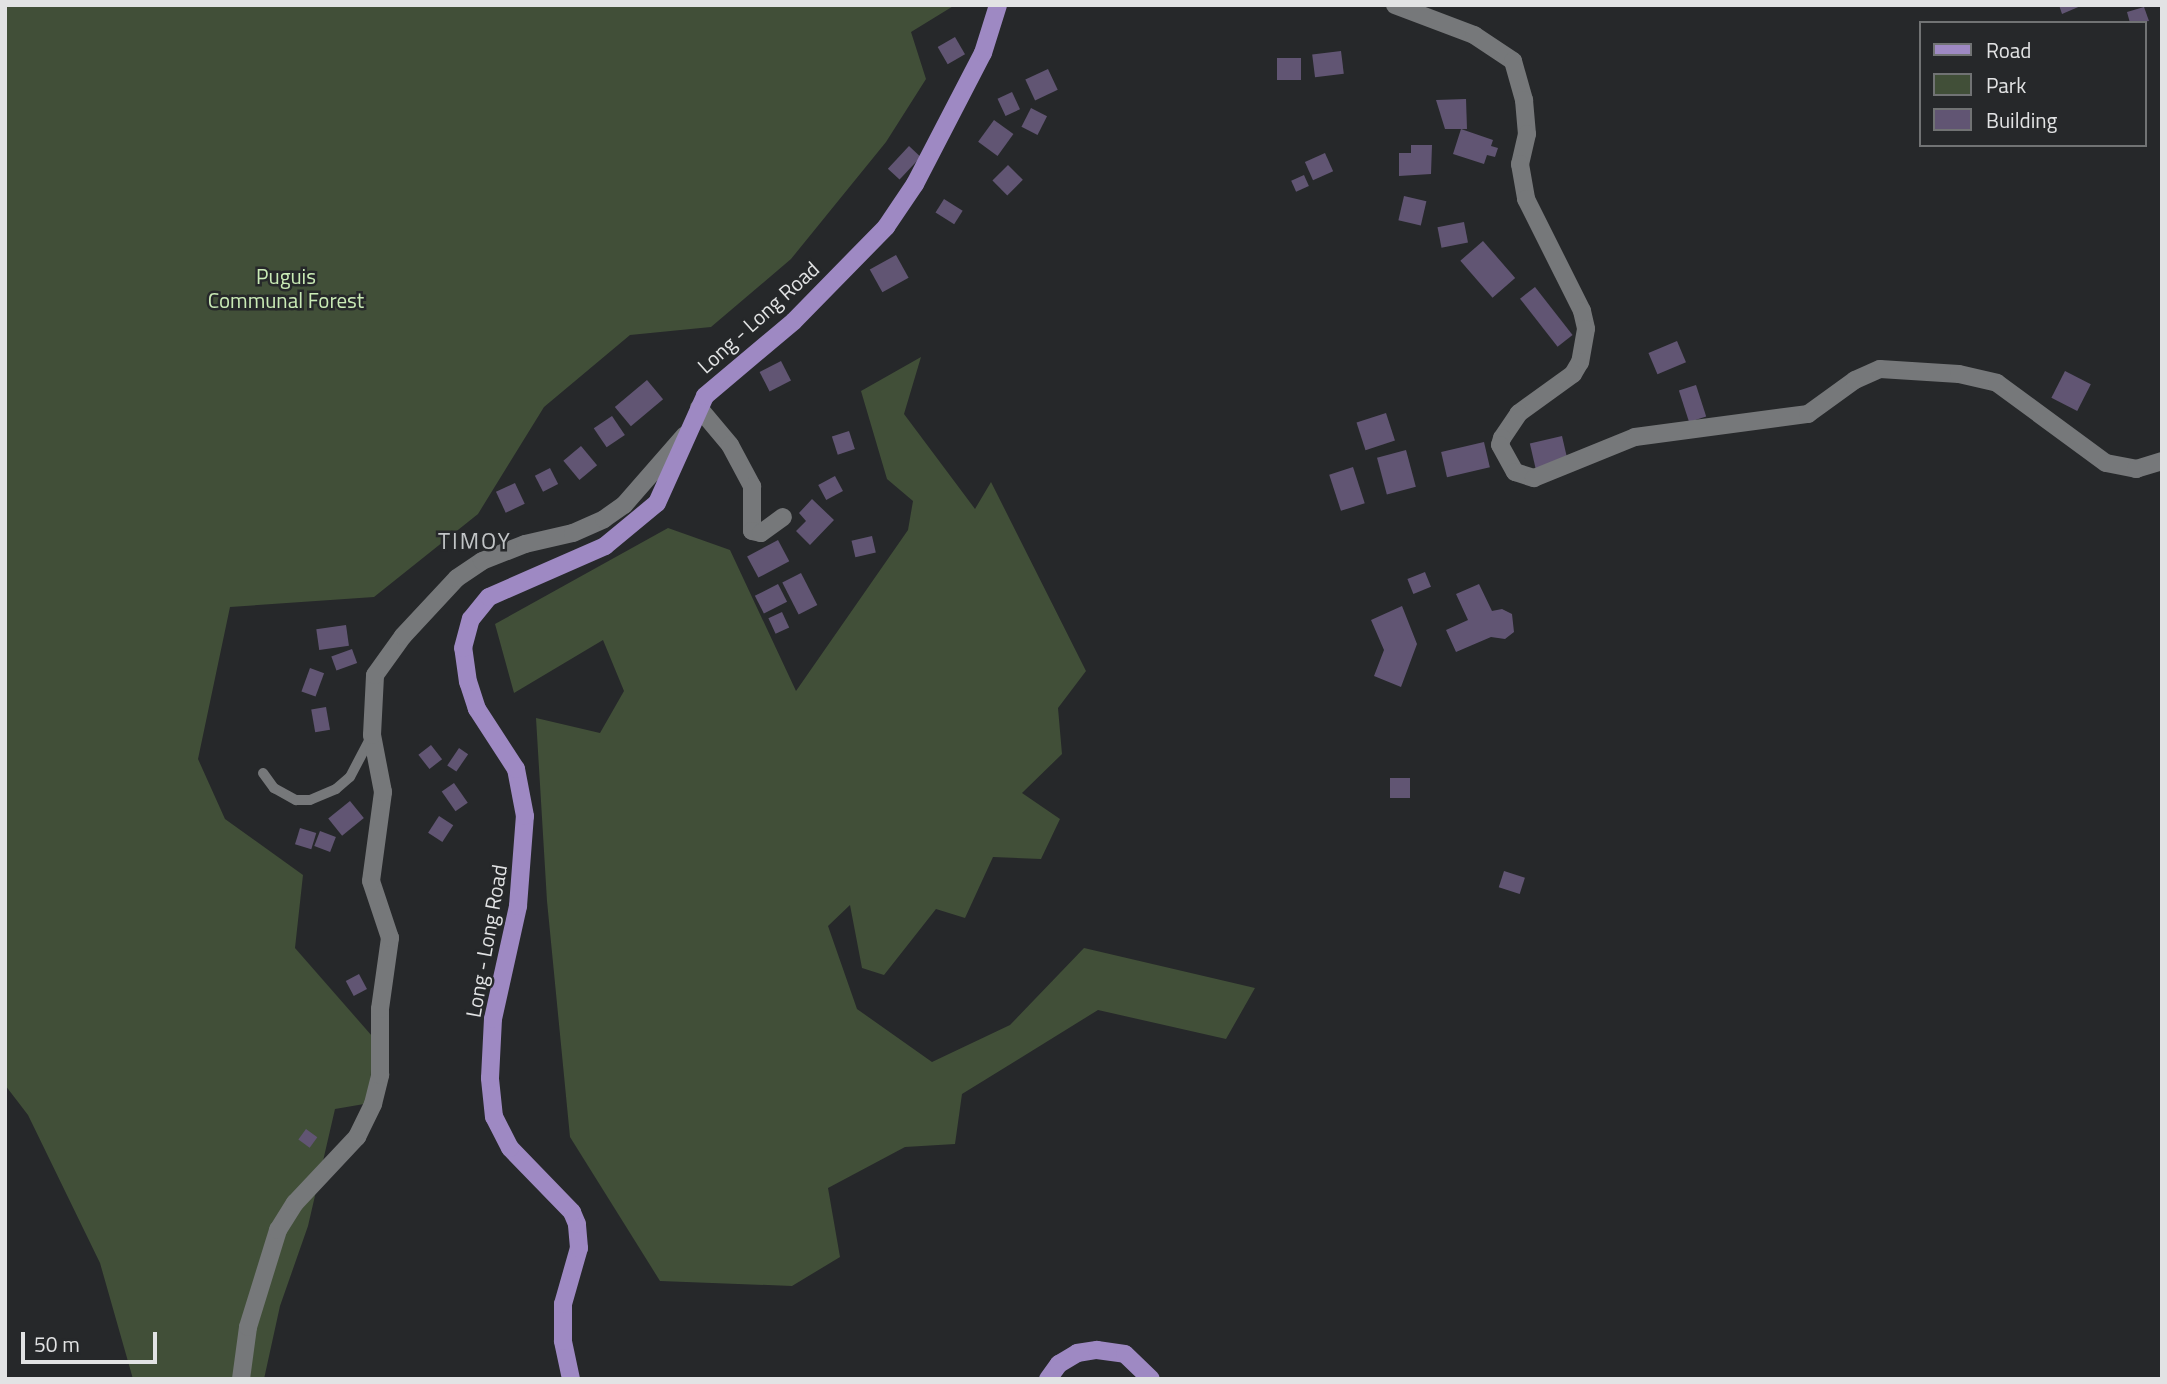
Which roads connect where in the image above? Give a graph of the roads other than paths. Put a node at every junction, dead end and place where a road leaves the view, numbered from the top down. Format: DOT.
graph roads {
  1 [pos="998,5"];
  2 [pos="1395,5"];
  3 [pos="699,408"];
  4 [pos="686,433"];
  5 [pos="2162,461"];
  6 [pos="783,517"];
  7 [pos="372,735"];
  8 [pos="263,773"];
  9 [pos="241,1379"];
  10 [pos="571,1379"];
  11 [pos="1048,1379"];
  12 [pos="1151,1379"];
  1 -- 3 [label="main road, Long - Long Road"];
  2 -- 5 [label="street"];
  3 -- 4 [label="main road, Long - Long Road"];
  3 -- 6 [label="street"];
  4 -- 7 [label="street"];
  4 -- 10 [label="main road, Long - Long Road"];
  7 -- 8 [label="lane"];
  7 -- 9 [label="street"];
  11 -- 12 [label="main road"];
}
